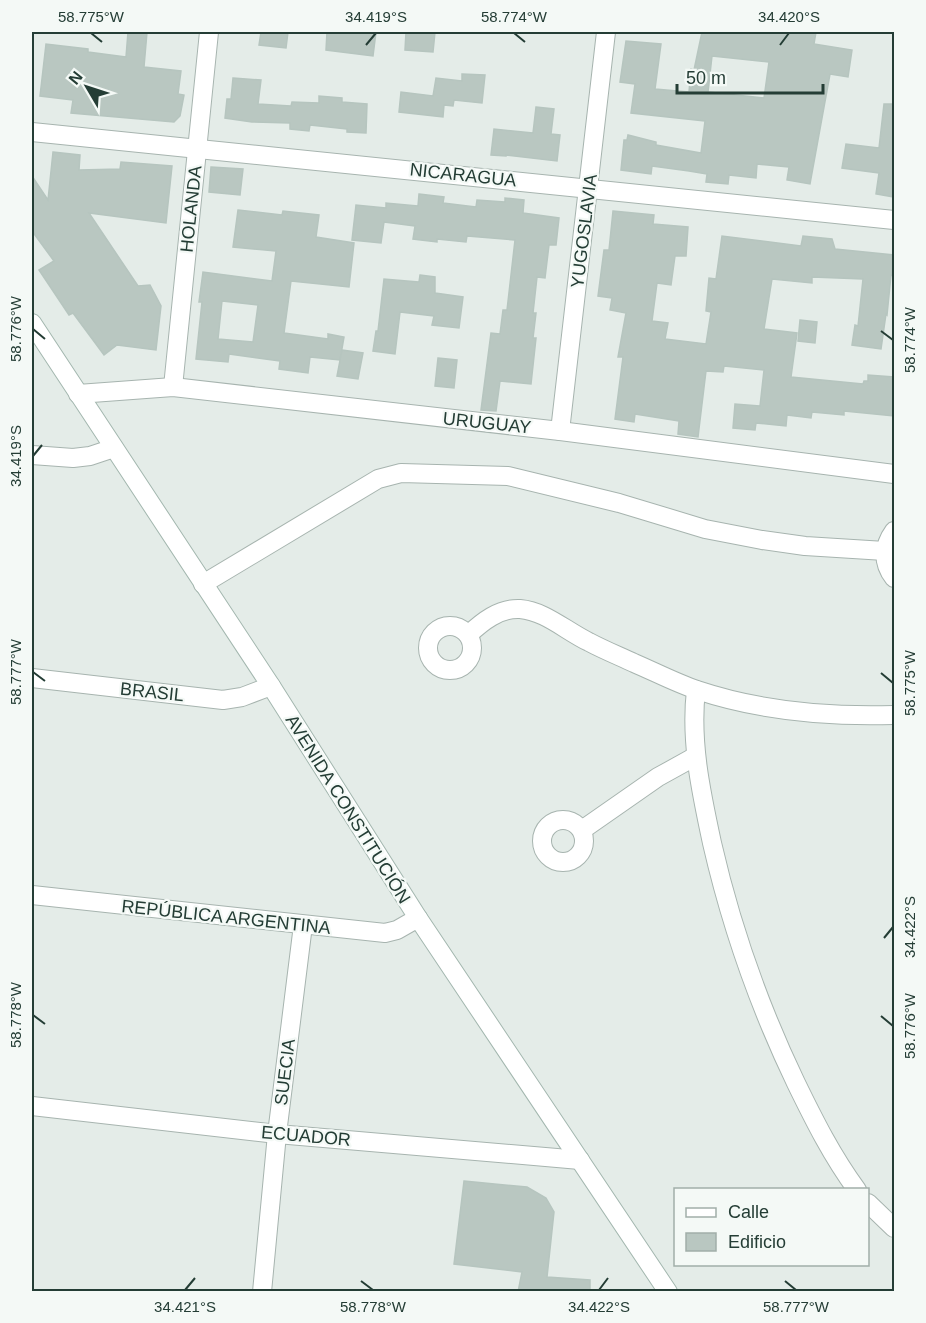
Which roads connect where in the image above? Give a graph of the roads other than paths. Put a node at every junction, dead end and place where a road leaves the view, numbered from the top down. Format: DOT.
graph roads {
  1 [pos="209,32"];
  2 [pos="606,32"];
  3 [pos="32,132"];
  4 [pos="197,148"];
  5 [pos="589,188"];
  6 [pos="894,220"];
  7 [pos="32,323"];
  8 [pos="172,387"];
  9 [pos="78,394"];
  10 [pos="560,431"];
  11 [pos="114,448"];
  12 [pos="32,455"];
  13 [pos="894,474"];
  14 [pos="894,531"];
  15 [pos="885,551"];
  16 [pos="894,578"];
  17 [pos="203,584"];
  18 [pos="468,635"];
  19 [pos="32,678"];
  20 [pos="270,686"];
  21 [pos="696,690"];
  22 [pos="894,715"];
  23 [pos="696,756"];
  24 [pos="582,830"];
  25 [pos="32,895"];
  26 [pos="418,918"];
  27 [pos="303,925"];
  28 [pos="32,1106"];
  29 [pos="278,1134"];
  30 [pos="580,1160"];
  31 [pos="856,1188"];
  32 [pos="869,1205"];
  33 [pos="894,1228"];
  34 [pos="262,1292"];
  35 [pos="668,1292"];
  1 -- 4 [label="street, HOLANDA"];
  2 -- 5 [label="street, YUGOSLAVIA"];
  3 -- 4 [label="street, NICARAGUA"];
  4 -- 5 [label="street, NICARAGUA"];
  4 -- 8 [label="street, HOLANDA"];
  5 -- 6 [label="street, NICARAGUA"];
  5 -- 10 [label="street, YUGOSLAVIA"];
  7 -- 9 [label="street, AVENIDA CONSTITUCIÓN"];
  8 -- 9 [label="street, URUGUAY"];
  8 -- 10 [label="street, URUGUAY"];
  9 -- 11 [label="street, AVENIDA CONSTITUCIÓN"];
  10 -- 13 [label="street, URUGUAY"];
  11 -- 12 [label="street"];
  11 -- 17 [label="street, AVENIDA CONSTITUCIÓN"];
  14 -- 15 [label="street"];
  15 -- 16 [label="street"];
  15 -- 17 [label="street"];
  17 -- 20 [label="street, AVENIDA CONSTITUCIÓN"];
  18 -- 21 [label="street"];
  19 -- 20 [label="street, BRASIL"];
  20 -- 26 [label="street, AVENIDA CONSTITUCIÓN"];
  21 -- 22 [label="street"];
  21 -- 23 [label="street"];
  23 -- 24 [label="street"];
  23 -- 31 [label="street"];
  25 -- 27 [label="street, REPÚBLICA ARGENTINA"];
  26 -- 27 [label="street, REPÚBLICA ARGENTINA"];
  26 -- 30 [label="street, AVENIDA CONSTITUCIÓN"];
  27 -- 29 [label="street, SUECIA"];
  28 -- 29 [label="street, ECUADOR"];
  29 -- 30 [label="street, ECUADOR"];
  29 -- 34 [label="street, SUECIA"];
  30 -- 35 [label="street, AVENIDA CONSTITUCIÓN"];
  32 -- 33 [label="street"];
}
